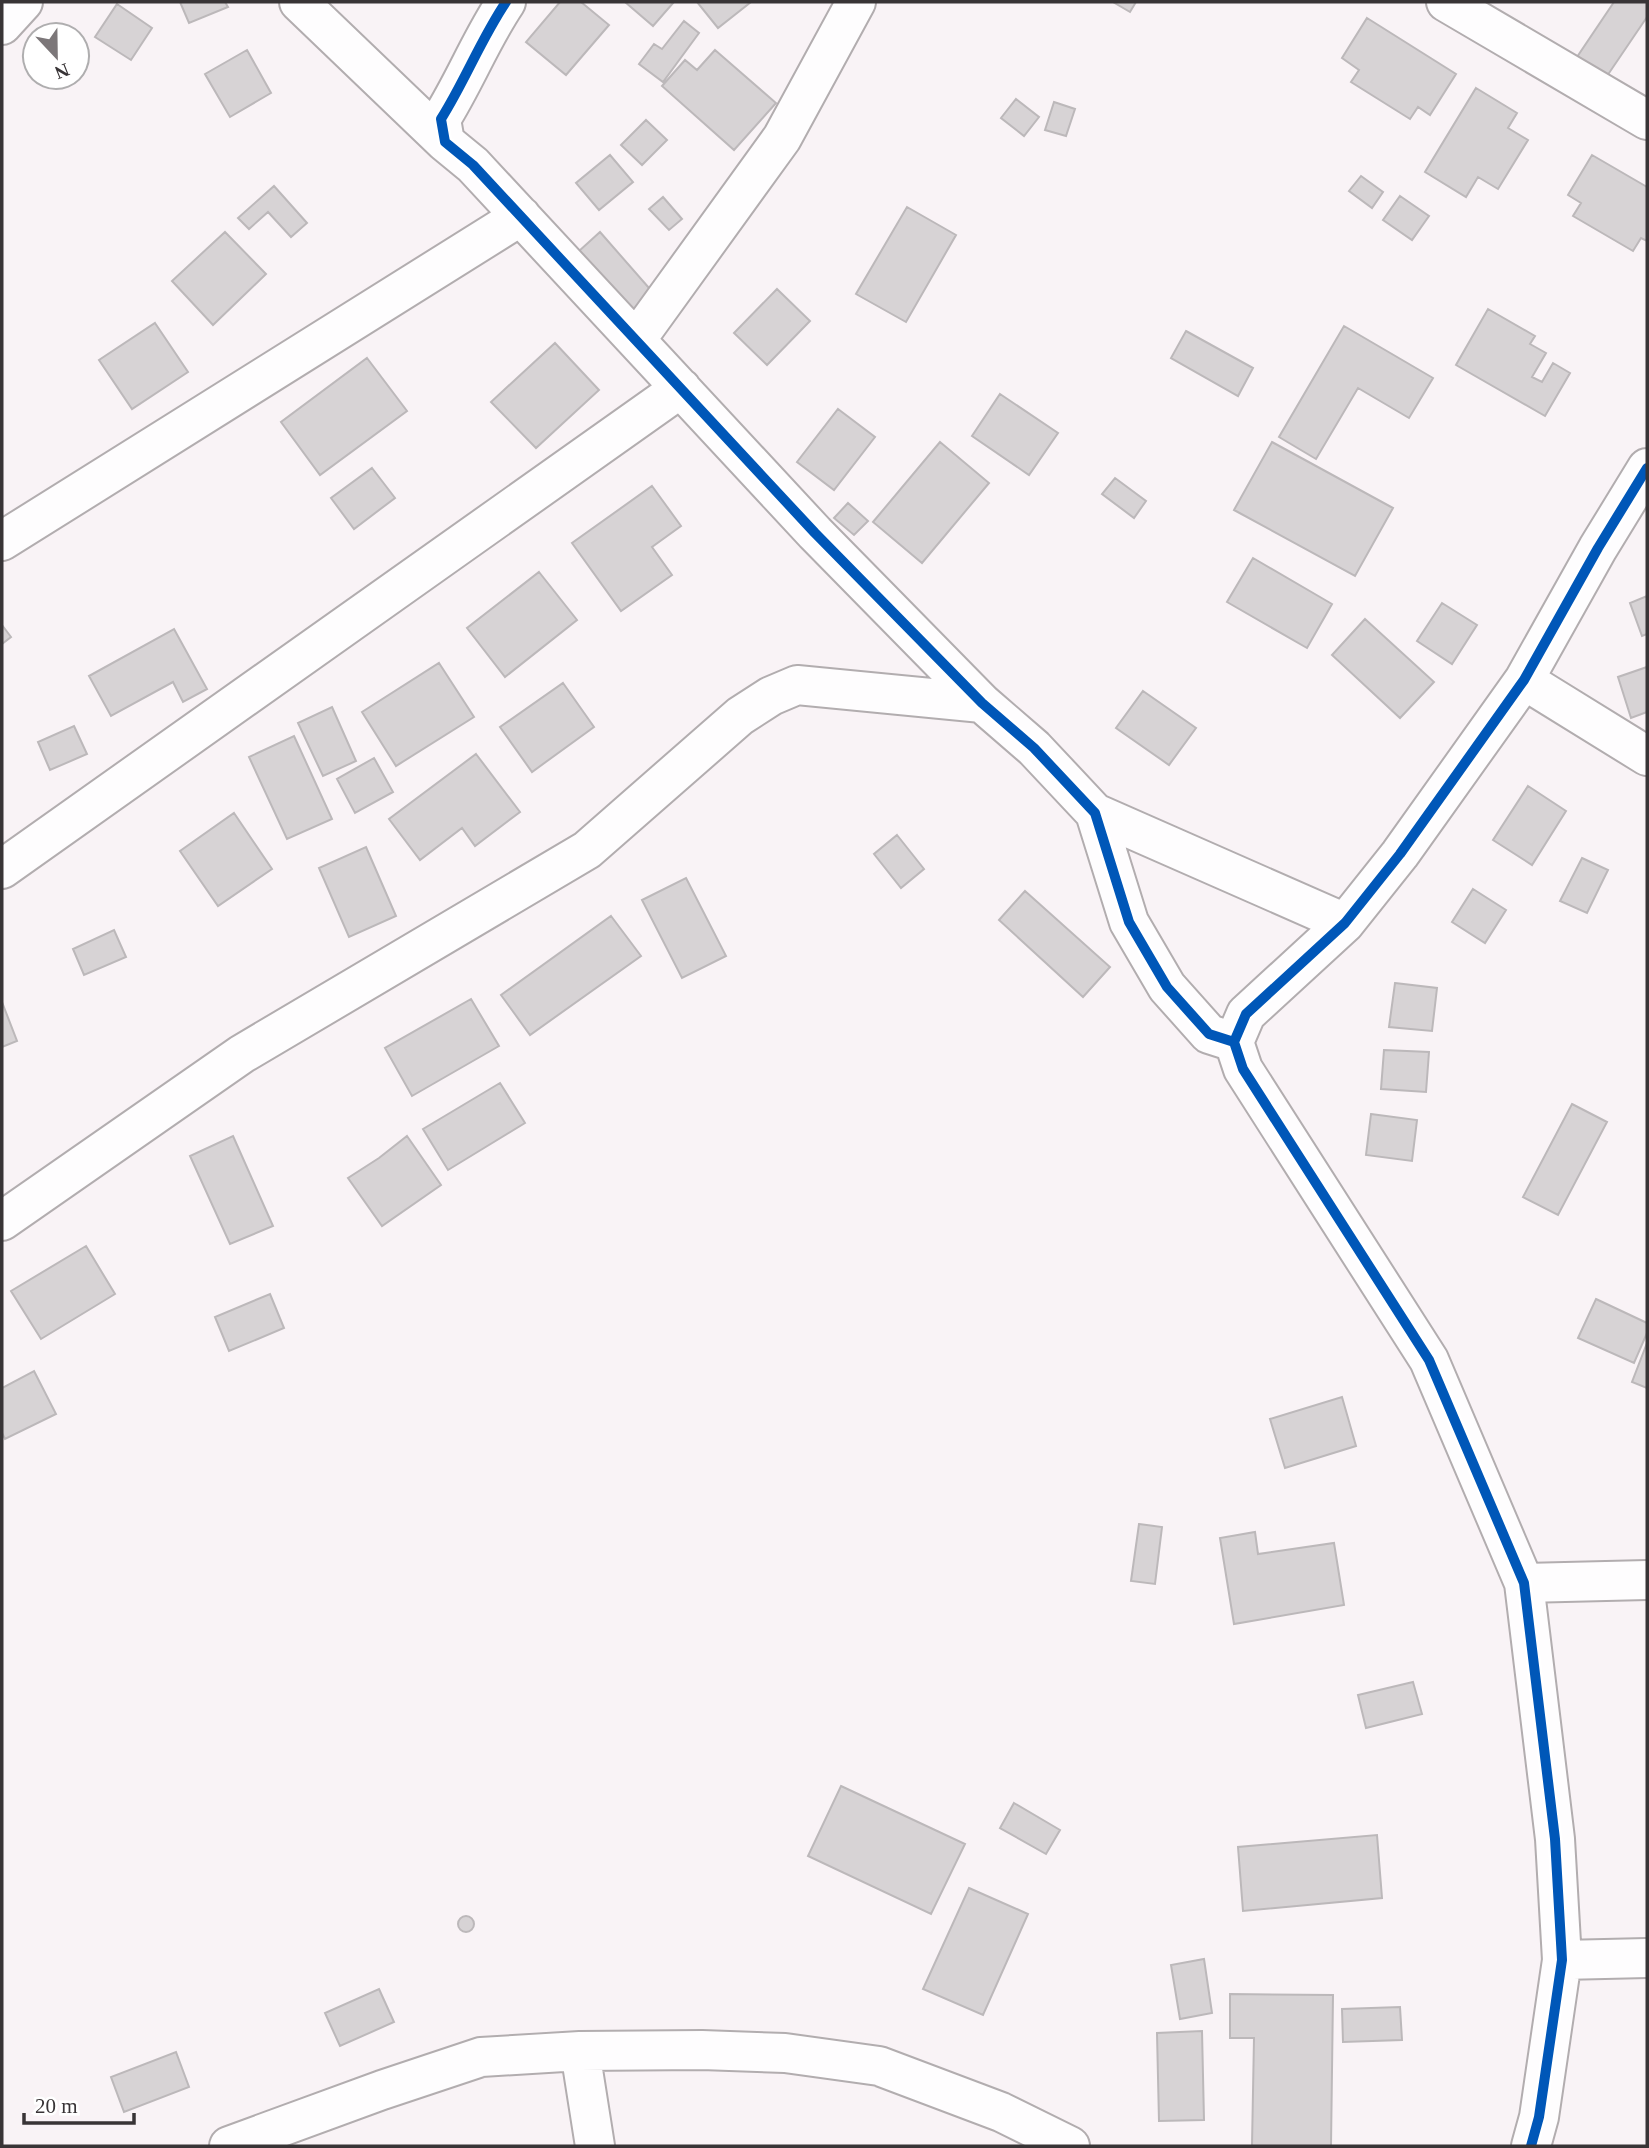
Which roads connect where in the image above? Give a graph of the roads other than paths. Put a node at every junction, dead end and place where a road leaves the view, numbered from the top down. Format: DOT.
graph roads {
  1 [pos="23,2"];
  2 [pos="299,2"];
  3 [pos="506,2"];
  4 [pos="856,2"];
  5 [pos="1446,2"];
  6 [pos="2,25"];
  7 [pos="1647,120"];
  8 [pos="445,142"];
  9 [pos="521,216"];
  10 [pos="636,340"];
  11 [pos="681,388"];
  12 [pos="1647,468"];
  13 [pos="2,541"];
  14 [pos="1524,680"];
  15 [pos="982,703"];
  16 [pos="1647,756"];
  17 [pos="1095,813"];
  18 [pos="2,869"];
  19 [pos="1345,923"];
  20 [pos="1234,1042"];
  21 [pos="2,1222"];
  22 [pos="1647,1580"];
  23 [pos="1524,1583"];
  24 [pos="1647,1958"];
  25 [pos="1562,1960"];
  26 [pos="580,2051"];
  27 [pos="229,2146"];
  28 [pos="594,2146"];
  29 [pos="1070,2146"];
  30 [pos="1531,2146"];
  1 -- 6 [label="street"];
  2 -- 8 [label="street"];
  3 -- 8 [label="street"];
  4 -- 10 [label="street"];
  5 -- 7 [label="street"];
  8 -- 9 [label="street"];
  9 -- 10 [label="street"];
  9 -- 13 [label="street"];
  10 -- 11 [label="street"];
  11 -- 15 [label="street"];
  11 -- 18 [label="street"];
  12 -- 14 [label="street"];
  14 -- 16 [label="street"];
  14 -- 19 [label="street"];
  15 -- 17 [label="street"];
  15 -- 21 [label="street"];
  17 -- 19 [label="street"];
  17 -- 20 [label="street"];
  19 -- 20 [label="street"];
  20 -- 23 [label="street"];
  22 -- 23 [label="street"];
  23 -- 25 [label="street"];
  24 -- 25 [label="street"];
  25 -- 30 [label="street"];
  26 -- 27 [label="street"];
  26 -- 28 [label="street"];
  26 -- 29 [label="street"];
}
